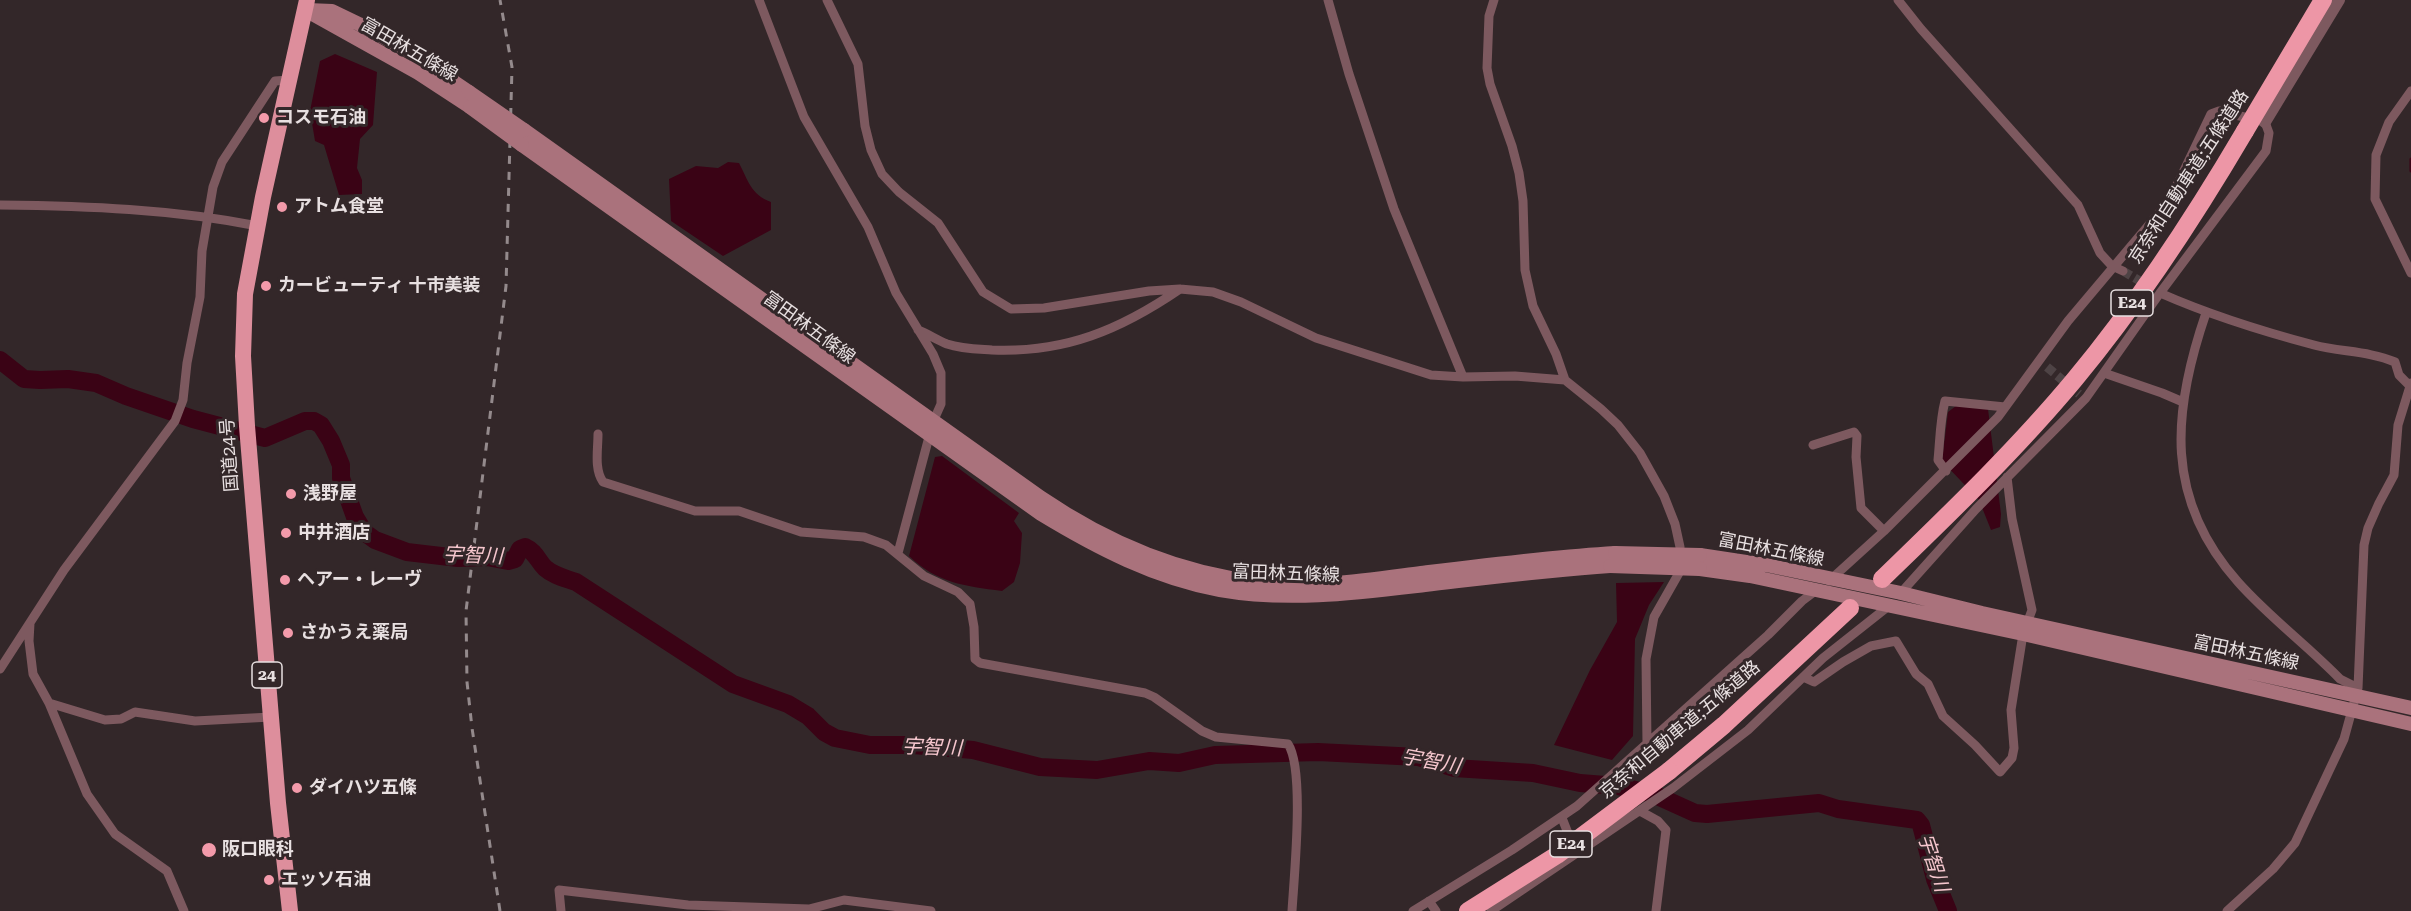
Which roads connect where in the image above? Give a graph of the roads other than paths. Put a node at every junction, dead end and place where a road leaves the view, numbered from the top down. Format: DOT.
graph roads {
  1 [pos="759,0"];
  2 [pos="827,0"];
  3 [pos="1328,0"];
  4 [pos="1494,0"];
  5 [pos="1898,0"];
  6 [pos="2332,3"];
  7 [pos="306,5"];
  8 [pos="289,80"];
  9 [pos="2411,91"];
  10 [pos="2265,122"];
  11 [pos="0,205"];
  12 [pos="207,216"];
  13 [pos="258,226"];
  14 [pos="2112,267"];
  15 [pos="2123,271"];
  16 [pos="2411,273"];
  17 [pos="1180,289"];
  18 [pos="2160,293"];
  19 [pos="2206,313"];
  20 [pos="918,330"];
  21 [pos="2104,373"];
  22 [pos="1463,377"];
  23 [pos="1565,380"];
  24 [pos="2411,383"];
  25 [pos="2410,387"];
  26 [pos="2182,402"];
  27 [pos="2006,407"];
  28 [pos="933,422"];
  29 [pos="598,434"];
  30 [pos="929,436"];
  31 [pos="1813,445"];
  32 [pos="2004,469"];
  33 [pos="1946,471"];
  34 [pos="1971,503"];
  35 [pos="1884,531"];
  36 [pos="898,554"];
  37 [pos="1613,559"];
  38 [pos="1700,562"];
  39 [pos="1882,579"];
  40 [pos="1830,580"];
  41 [pos="1816,590"];
  42 [pos="1901,593"];
  43 [pos="1889,605"];
  44 [pos="1850,608"];
  45 [pos="31,620"];
  46 [pos="2025,628"];
  47 [pos="0,669"];
  48 [pos="1803,677"];
  49 [pos="2358,692"];
  50 [pos="49,703"];
  51 [pos="2411,708"];
  52 [pos="2352,710"];
  53 [pos="271,717"];
  54 [pos="2411,724"];
  55 [pos="1647,744"];
  56 [pos="1671,780"];
  57 [pos="1640,811"];
  58 [pos="1562,818"];
  59 [pos="1576,856"];
  60 [pos="1429,901"];
  61 [pos="184,911"];
  62 [pos="290,911"];
  63 [pos="561,911"];
  64 [pos="931,911"];
  65 [pos="1292,911"];
  66 [pos="1413,911"];
  67 [pos="1436,911"];
  68 [pos="1468,911"];
  69 [pos="1491,911"];
  70 [pos="1656,911"];
  71 [pos="2227,911"];
  1 -- 20 [label="street"];
  2 -- 17 [label="street"];
  3 -- 22 [label="street"];
  4 -- 23 [label="street"];
  5 -- 14 [label="street"];
  6 -- 10 [label="street"];
  6 -- 32 [label="highway, 京奈和自動車道;五條道路 / E24, bridge"];
  7 -- 8 [label="highway, 国道24号 / 24"];
  7 -- 28 [label="main road, 富田林五條線, bridge"];
  7 -- 30 [label="main road, 富田林五條線, bridge"];
  8 -- 12 [label="street"];
  8 -- 13 [label="highway, 国道24号 / 24"];
  9 -- 16 [label="street"];
  10 -- 14 [label="street"];
  10 -- 18 [label="street"];
  11 -- 12 [label="street"];
  12 -- 13 [label="street"];
  12 -- 45 [label="street"];
  13 -- 53 [label="highway, 国道24号 / 24"];
  14 -- 15 [label="street"];
  14 -- 27 [label="street"];
  17 -- 20 [label="street"];
  17 -- 22 [label="street"];
  18 -- 19 [label="street"];
  18 -- 21 [label="street"];
  19 -- 25 [label="street"];
  19 -- 26 [label="street"];
  20 -- 28 [label="street"];
  21 -- 26 [label="street"];
  21 -- 32 [label="street"];
  22 -- 23 [label="street"];
  23 -- 55 [label="street"];
  24 -- 25 [label="street"];
  25 -- 49 [label="street"];
  26 -- 49 [label="street"];
  27 -- 33 [label="street"];
  27 -- 33 [label="street"];
  28 -- 30 [label="street"];
  28 -- 37 [label="main road, 富田林五條線"];
  29 -- 36 [label="street"];
  30 -- 36 [label="street"];
  30 -- 37 [label="main road, 富田林五條線"];
  31 -- 35 [label="street"];
  32 -- 34 [label="highway, 京奈和自動車道;五條道路 / E24"];
  32 -- 46 [label="street"];
  33 -- 35 [label="street"];
  34 -- 39 [label="highway, 京奈和自動車道;五條道路 / E24"];
  34 -- 42 [label="street"];
  35 -- 40 [label="street"];
  36 -- 65 [label="street"];
  37 -- 38 [label="main road, 富田林五條線, bridge"];
  38 -- 40 [label="main road, 富田林五條線"];
  38 -- 41 [label="main road, 富田林五條線"];
  40 -- 41 [label="street"];
  40 -- 42 [label="main road, 富田林五條線"];
  41 -- 43 [label="main road, 富田林五條線"];
  41 -- 55 [label="street"];
  42 -- 43 [label="street"];
  42 -- 46 [label="main road, 富田林五條線"];
  43 -- 46 [label="main road, 富田林五條線"];
  43 -- 48 [label="street"];
  44 -- 56 [label="highway, 京奈和自動車道;五條道路 / E24"];
  45 -- 47 [label="street"];
  45 -- 50 [label="street"];
  46 -- 48 [label="street"];
  46 -- 49 [label="main road, 富田林五條線"];
  46 -- 52 [label="main road, 富田林五條線"];
  48 -- 56 [label="street"];
  49 -- 51 [label="main road, 富田林五條線"];
  49 -- 52 [label="street"];
  50 -- 53 [label="street"];
  50 -- 61 [label="street"];
  52 -- 54 [label="main road, 富田林五條線"];
  52 -- 71 [label="street"];
  53 -- 62 [label="highway, 国道24号 / 24"];
  55 -- 58 [label="street"];
  56 -- 57 [label="street"];
  56 -- 68 [label="highway, 京奈和自動車道;五條道路 / E24, bridge"];
  57 -- 59 [label="street"];
  57 -- 70 [label="street"];
  58 -- 59 [label="street"];
  58 -- 60 [label="street"];
  59 -- 69 [label="street"];
  60 -- 66 [label="street"];
  60 -- 67 [label="street"];
  63 -- 64 [label="street"];
}
